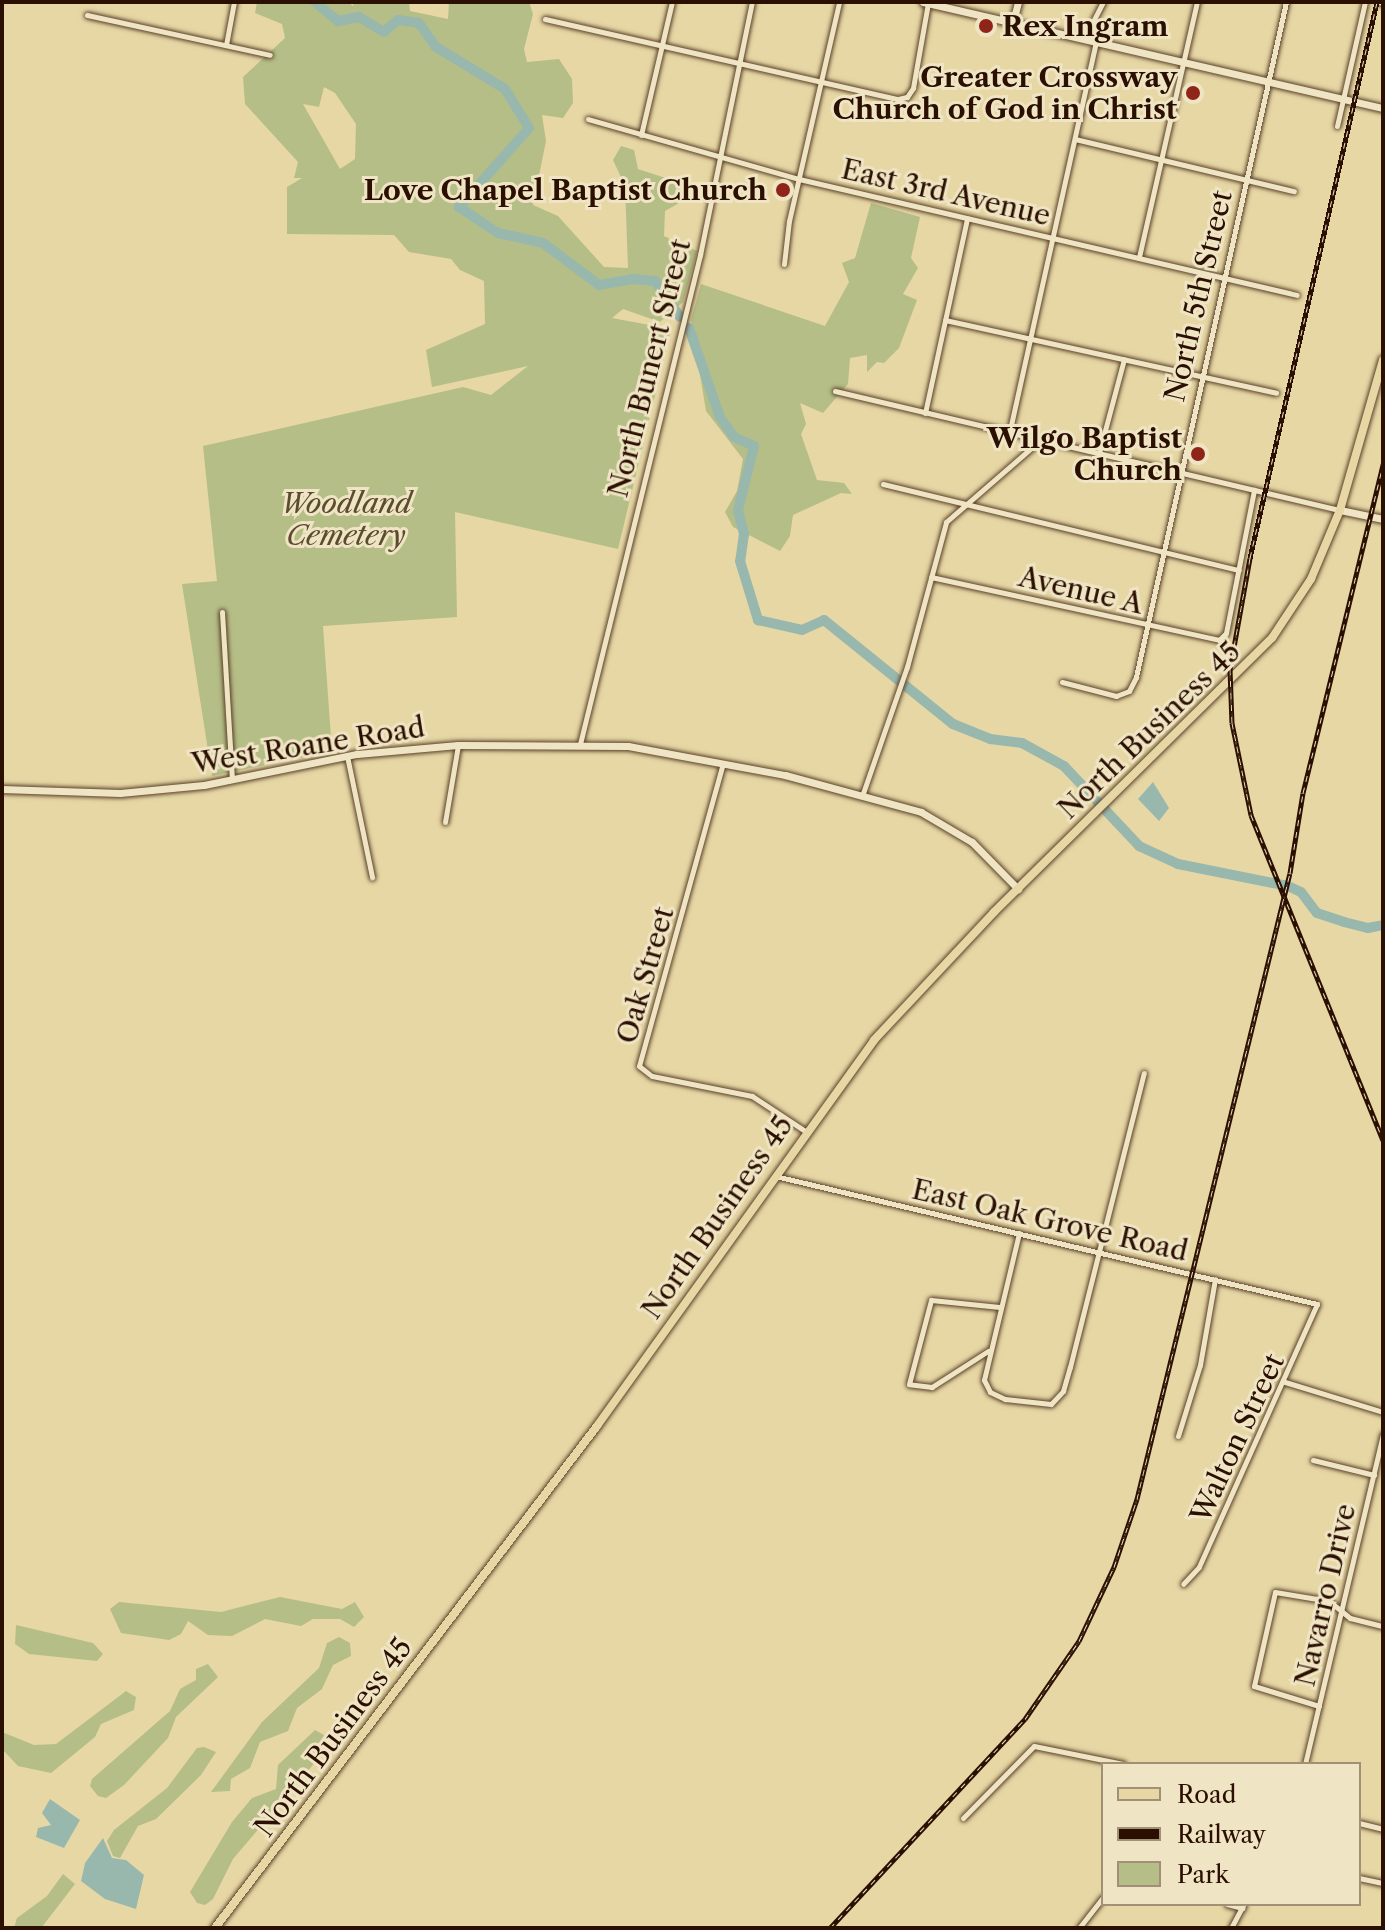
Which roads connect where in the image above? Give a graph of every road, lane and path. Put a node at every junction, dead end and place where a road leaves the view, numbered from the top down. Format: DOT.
graph roads {
  1 [pos="234,2"];
  2 [pos="672,2"];
  3 [pos="752,2"];
  4 [pos="839,2"];
  5 [pos="926,2"];
  6 [pos="1018,2"];
  7 [pos="1103,2"];
  8 [pos="1197,2"];
  9 [pos="1286,2"];
  10 [pos="1365,2"];
  11 [pos="87,15"];
  12 [pos="545,19"];
  13 [pos="1013,22"];
  14 [pos="1084,39"];
  15 [pos="1096,42"];
  16 [pos="226,45"];
  17 [pos="662,45"];
  18 [pos="270,55"];
  19 [pos="739,62"];
  20 [pos="1184,62"];
  21 [pos="821,81"];
  22 [pos="1267,81"];
  23 [pos="1344,99"];
  24 [pos="1383,108"];
  25 [pos="588,119"];
  26 [pos="1337,126"];
  27 [pos="641,135"];
  28 [pos="1075,139"];
  29 [pos="721,159"];
  30 [pos="1162,159"];
  31 [pos="1246,177"];
  32 [pos="799,179"];
  33 [pos="1294,191"];
  34 [pos="967,218"];
  35 [pos="1053,237"];
  36 [pos="1139,257"];
  37 [pos="784,264"];
  38 [pos="1223,277"];
  39 [pos="1297,295"];
  40 [pos="945,320"];
  41 [pos="1029,337"];
  42 [pos="1124,359"];
  43 [pos="1383,360"];
  44 [pos="1200,373"];
  45 [pos="835,391"];
  46 [pos="1276,393"];
  47 [pos="925,413"];
  48 [pos="1009,434"];
  49 [pos="1039,441"];
  50 [pos="1099,453"];
  51 [pos="1180,473"];
  52 [pos="883,484"];
  53 [pos="1254,490"];
  54 [pos="959,505"];
  55 [pos="1340,510"];
  56 [pos="1383,519"];
  57 [pos="1165,552"];
  58 [pos="1239,570"];
  59 [pos="931,577"];
  60 [pos="222,612"];
  61 [pos="1150,626"];
  62 [pos="1062,682"];
  63 [pos="580,744"];
  64 [pos="458,745"];
  65 [pos="347,756"];
  66 [pos="723,763"];
  67 [pos="232,779"];
  68 [pos="2,789"];
  69 [pos="862,797"];
  70 [pos="445,822"];
  71 [pos="372,877"];
  72 [pos="1018,889"];
  73 [pos="1144,1073"];
  74 [pos="805,1131"];
  75 [pos="773,1175"];
  76 [pos="1019,1233"];
  77 [pos="1101,1252"];
  78 [pos="1215,1279"];
  79 [pos="1317,1304"];
  80 [pos="1000,1307"];
  81 [pos="989,1351"];
  82 [pos="1285,1382"];
  83 [pos="1383,1412"];
  84 [pos="1383,1434"];
  85 [pos="1178,1436"];
  86 [pos="1313,1460"];
  87 [pos="1374,1475"];
  88 [pos="1183,1584"];
  89 [pos="1342,1610"];
  90 [pos="1383,1626"];
  91 [pos="1319,1706"];
  92 [pos="1113,1762"];
  93 [pos="1305,1762"];
  94 [pos="963,1818"];
  95 [pos="1361,1824"];
  96 [pos="1383,1829"];
  97 [pos="1361,1878"];
  98 [pos="1383,1883"];
  99 [pos="1101,1900"];
  100 [pos="1243,1906"];
  101 [pos="215,1928"];
  102 [pos="1079,1928"];
  103 [pos="1231,1928"];
  1 -- 16 [label="street"];
  2 -- 17 [label="street"];
  3 -- 19 [label="street, North Bunert Street"];
  4 -- 21 [label="street"];
  5 -- 13 [label="street"];
  5 -- 21 [label="street"];
  6 -- 13 [label="street"];
  7 -- 14 [label="street"];
  8 -- 20 [label="street"];
  9 -- 22 [label="street, North 5th Street"];
  10 -- 23 [label="street"];
  11 -- 16 [label="street"];
  12 -- 17 [label="street"];
  13 -- 14 [label="street"];
  14 -- 15 [label="street"];
  15 -- 20 [label="street"];
  15 -- 28 [label="street"];
  16 -- 18 [label="street"];
  17 -- 19 [label="street"];
  17 -- 27 [label="street"];
  19 -- 21 [label="street"];
  19 -- 29 [label="street, North Bunert Street"];
  20 -- 22 [label="street"];
  20 -- 30 [label="street"];
  21 -- 32 [label="street"];
  22 -- 23 [label="street"];
  22 -- 31 [label="street, North 5th Street"];
  23 -- 24 [label="street"];
  23 -- 26 [label="street"];
  25 -- 27 [label="street, East 3rd Avenue"];
  27 -- 29 [label="street, East 3rd Avenue"];
  28 -- 30 [label="street"];
  28 -- 35 [label="street"];
  29 -- 32 [label="street, East 3rd Avenue"];
  29 -- 63 [label="street, North Bunert Street"];
  30 -- 31 [label="street"];
  30 -- 36 [label="street"];
  31 -- 33 [label="street"];
  31 -- 38 [label="street, North 5th Street"];
  32 -- 34 [label="street, East 3rd Avenue"];
  32 -- 37 [label="street"];
  34 -- 35 [label="street, East 3rd Avenue"];
  34 -- 40 [label="street"];
  35 -- 36 [label="street, East 3rd Avenue"];
  35 -- 41 [label="street"];
  36 -- 38 [label="street, East 3rd Avenue"];
  38 -- 39 [label="street, East 3rd Avenue"];
  38 -- 44 [label="street, North 5th Street"];
  40 -- 41 [label="street"];
  40 -- 47 [label="street"];
  41 -- 42 [label="street"];
  41 -- 48 [label="street"];
  42 -- 44 [label="street"];
  42 -- 50 [label="street"];
  43 -- 55 [label="main road, North Business 45"];
  44 -- 46 [label="street"];
  44 -- 51 [label="street, North 5th Street"];
  45 -- 47 [label="street"];
  47 -- 48 [label="street"];
  48 -- 49 [label="street"];
  49 -- 50 [label="street"];
  49 -- 54 [label="street"];
  50 -- 51 [label="street"];
  51 -- 53 [label="street"];
  51 -- 57 [label="street, North 5th Street"];
  52 -- 54 [label="street"];
  53 -- 55 [label="street"];
  53 -- 58 [label="street"];
  54 -- 57 [label="street"];
  54 -- 59 [label="street"];
  55 -- 56 [label="street"];
  55 -- 72 [label="main road, North Business 45"];
  57 -- 58 [label="street"];
  57 -- 61 [label="street, North 5th Street"];
  58 -- 61 [label="street, Avenue A"];
  59 -- 61 [label="street, Avenue A"];
  59 -- 69 [label="street"];
  60 -- 67 [label="street"];
  61 -- 62 [label="street, North 5th Street"];
  63 -- 64 [label="street, West Roane Road"];
  63 -- 66 [label="street, West Roane Road"];
  64 -- 65 [label="street, West Roane Road"];
  64 -- 70 [label="street"];
  65 -- 67 [label="street, West Roane Road"];
  65 -- 71 [label="street"];
  66 -- 69 [label="street, West Roane Road"];
  66 -- 74 [label="street, Oak Street"];
  67 -- 68 [label="street, West Roane Road"];
  69 -- 72 [label="street, West Roane Road"];
  72 -- 74 [label="main road, North Business 45"];
  73 -- 77 [label="street"];
  74 -- 75 [label="main road, North Business 45"];
  75 -- 76 [label="street, East Oak Grove Road"];
  75 -- 101 [label="main road, North Business 45"];
  76 -- 77 [label="street, East Oak Grove Road"];
  76 -- 80 [label="street"];
  77 -- 78 [label="street, East Oak Grove Road"];
  77 -- 81 [label="street"];
  78 -- 79 [label="street, East Oak Grove Road"];
  78 -- 85 [label="street"];
  79 -- 82 [label="street, Walton Street"];
  80 -- 81 [label="street"];
  80 -- 81 [label="street"];
  82 -- 83 [label="street"];
  82 -- 88 [label="street, Walton Street"];
  84 -- 87 [label="street, Navarro Drive"];
  86 -- 87 [label="street"];
  87 -- 89 [label="street, Navarro Drive"];
  89 -- 90 [label="street"];
  89 -- 91 [label="street, Navarro Drive"];
  89 -- 91 [label="street"];
  91 -- 93 [label="street, Navarro Drive"];
  92 -- 94 [label="street"];
  95 -- 96 [label="street"];
  97 -- 98 [label="street"];
  99 -- 102 [label="street"];
  100 -- 103 [label="street"];
}
